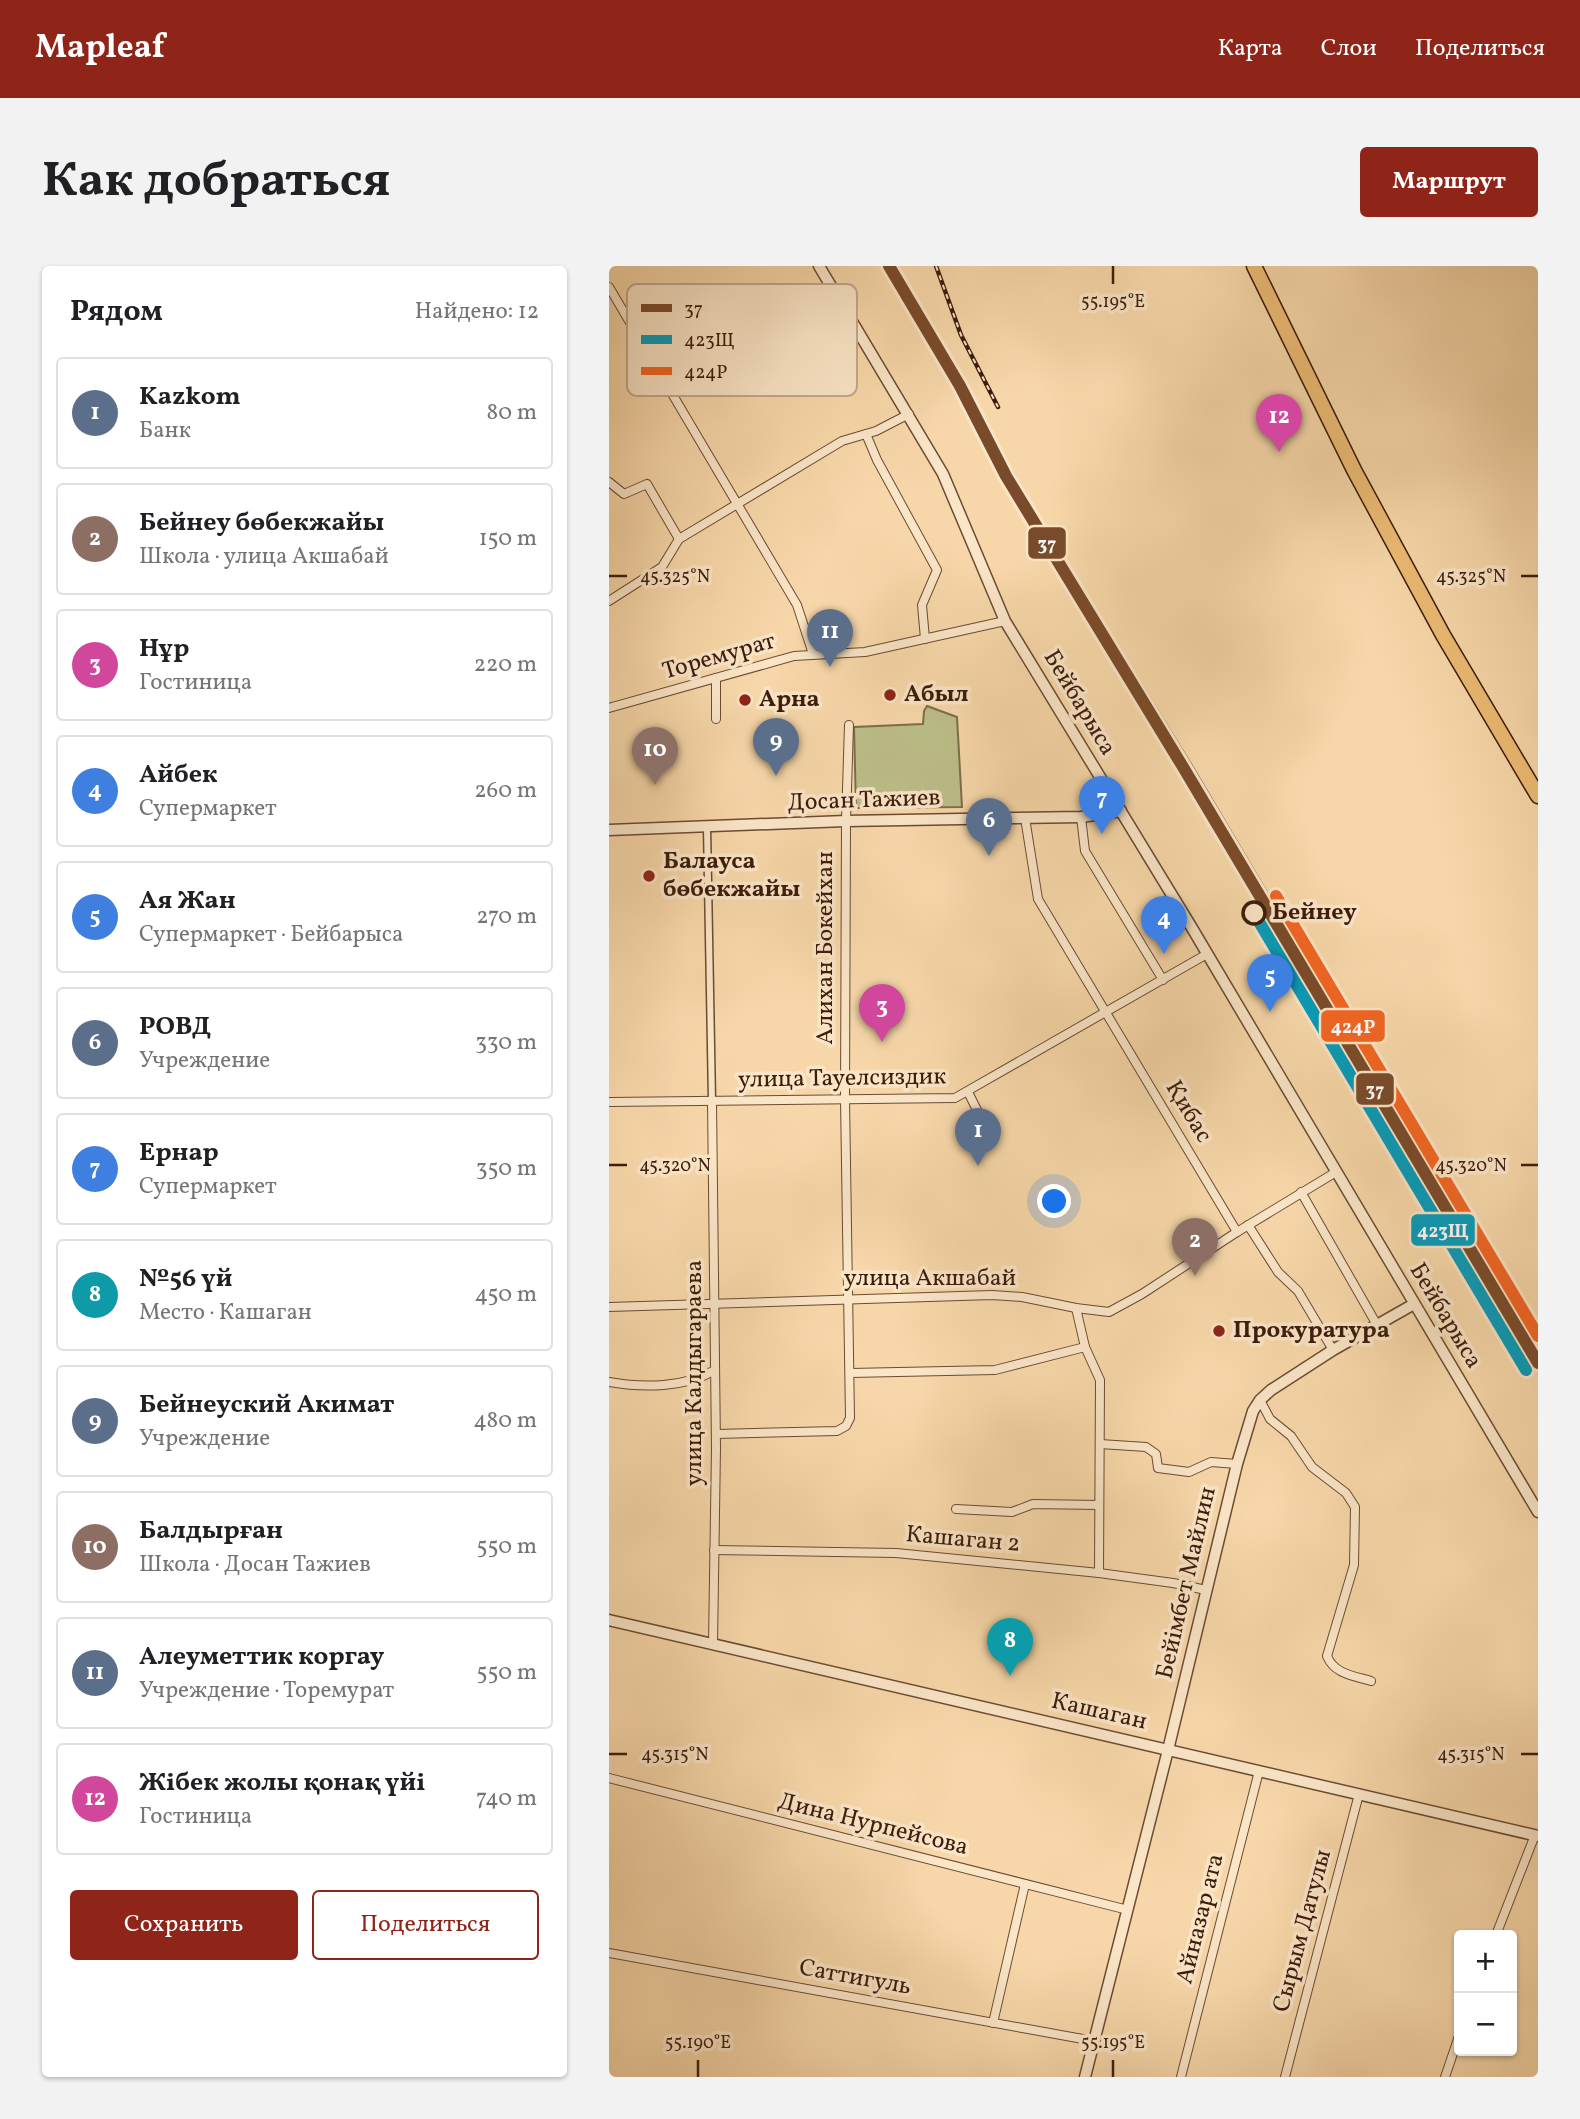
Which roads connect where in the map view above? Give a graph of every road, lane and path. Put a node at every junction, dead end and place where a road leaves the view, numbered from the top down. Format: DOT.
graph roads {
  1 [pos="820,266"];
  2 [pos="1254,266"];
  3 [pos="831,284"];
  4 [pos="609,287"];
  5 [pos="627,317"];
  6 [pos="857,328"];
  7 [pos="674,396"];
  8 [pos="909,414"];
  9 [pos="866,434"];
  10 [pos="609,482"];
  11 [pos="738,505"];
  12 [pos="679,539"];
  13 [pos="609,601"];
  14 [pos="1005,621"];
  15 [pos="925,639"];
  16 [pos="813,654"];
  17 [pos="716,678"];
  18 [pos="609,708"];
  19 [pos="716,719"];
  20 [pos="849,724"];
  21 [pos="1538,796"];
  22 [pos="1121,811"];
  23 [pos="1081,817"];
  24 [pos="1025,818"];
  25 [pos="846,821"];
  26 [pos="707,827"];
  27 [pos="609,830"];
  28 [pos="1207,954"];
  29 [pos="1163,980"];
  30 [pos="1105,1013"];
  31 [pos="968,1092"];
  32 [pos="845,1099"];
  33 [pos="609,1101"];
  34 [pos="712,1101"];
  35 [pos="991,1138"];
  36 [pos="1336,1172"];
  37 [pos="1301,1192"];
  38 [pos="1248,1225"];
  39 [pos="1237,1232"];
  40 [pos="848,1298"];
  41 [pos="714,1303"];
  42 [pos="1414,1304"];
  43 [pos="609,1307"];
  44 [pos="1076,1308"];
  45 [pos="1377,1325"];
  46 [pos="1084,1347"];
  47 [pos="1333,1350"];
  48 [pos="715,1370"];
  49 [pos="850,1373"];
  50 [pos="609,1381"];
  51 [pos="1260,1400"];
  52 [pos="716,1434"];
  53 [pos="1100,1444"];
  54 [pos="1237,1464"];
  55 [pos="1099,1504"];
  56 [pos="956,1509"];
  57 [pos="1538,1512"];
  58 [pos="714,1550"];
  59 [pos="1099,1573"];
  60 [pos="1206,1590"];
  61 [pos="609,1620"];
  62 [pos="713,1644"];
  63 [pos="1371,1681"];
  64 [pos="1168,1750"];
  65 [pos="1259,1770"];
  66 [pos="609,1778"];
  67 [pos="1359,1794"];
  68 [pos="1537,1836"];
  69 [pos="1025,1884"];
  70 [pos="1128,1910"];
  71 [pos="1498,1930"];
  72 [pos="609,1953"];
  73 [pos="993,2023"];
  74 [pos="1094,2041"];
  75 [pos="1454,2051"];
  76 [pos="1085,2077"];
  77 [pos="1181,2077"];
  78 [pos="1285,2077"];
  79 [pos="1445,2077"];
  1 -- 3 [label="street, Бейбарыса"];
  2 -- 21 [label="highway"];
  4 -- 5 [label="street"];
  6 -- 8 [label="street, Бейбарыса"];
  7 -- 11 [label="street"];
  8 -- 9 [label="street"];
  8 -- 14 [label="street, Бейбарыса"];
  9 -- 11 [label="street"];
  9 -- 15 [label="street"];
  10 -- 12 [label="street"];
  11 -- 12 [label="street"];
  11 -- 16 [label="street"];
  12 -- 13 [label="street"];
  14 -- 15 [label="street, Торемурат"];
  14 -- 22 [label="street, Бейбарыса"];
  15 -- 16 [label="street, Торемурат"];
  16 -- 17 [label="street, Торемурат"];
  17 -- 18 [label="street, Торемурат"];
  17 -- 19 [label="street"];
  20 -- 25 [label="street, Алихан Бокейхан"];
  22 -- 23 [label="street, Досан Тажиев"];
  22 -- 28 [label="street, Бейбарыса"];
  23 -- 24 [label="street, Досан Тажиев"];
  23 -- 29 [label="street"];
  24 -- 25 [label="street, Досан Тажиев"];
  24 -- 30 [label="street, Қибас"];
  25 -- 26 [label="street, Досан Тажиев"];
  25 -- 32 [label="street, Алихан Бокейхан"];
  26 -- 27 [label="street, Досан Тажиев"];
  26 -- 34 [label="street"];
  28 -- 29 [label="street, улица Тауелсиздик"];
  28 -- 36 [label="street, Бейбарыса"];
  29 -- 30 [label="street, улица Тауелсиздик"];
  30 -- 31 [label="street, улица Тауелсиздик"];
  30 -- 39 [label="street, Қибас"];
  31 -- 32 [label="street, улица Тауелсиздик"];
  31 -- 35 [label="street"];
  32 -- 34 [label="street, улица Тауелсиздик"];
  32 -- 40 [label="street, Алихан Бокейхан"];
  33 -- 34 [label="street, улица Тауелсиздик"];
  34 -- 41 [label="street, улица Калдыгараева"];
  36 -- 37 [label="street, улица Акшабай"];
  36 -- 42 [label="street, Бейбарыса"];
  37 -- 38 [label="street, улица Акшабай"];
  37 -- 45 [label="street"];
  38 -- 39 [label="street, улица Акшабай"];
  38 -- 47 [label="street"];
  39 -- 44 [label="street, улица Акшабай"];
  40 -- 41 [label="street, улица Акшабай"];
  40 -- 44 [label="street, улица Акшабай"];
  40 -- 49 [label="street, Алихан Бокейхан"];
  41 -- 43 [label="street, улица Акшабай"];
  41 -- 48 [label="street, улица Калдыгараева"];
  42 -- 45 [label="street"];
  42 -- 57 [label="street, Бейбарыса"];
  44 -- 46 [label="street"];
  45 -- 47 [label="street"];
  46 -- 49 [label="street"];
  46 -- 53 [label="street"];
  47 -- 51 [label="street"];
  48 -- 50 [label="street"];
  48 -- 52 [label="street, улица Калдыгараева"];
  49 -- 52 [label="street, Алихан Бокейхан"];
  51 -- 54 [label="street, Бейімбет Майлин"];
  51 -- 63 [label="street"];
  52 -- 58 [label="street, улица Калдыгараева"];
  53 -- 54 [label="street"];
  53 -- 55 [label="street"];
  54 -- 60 [label="street, Бейімбет Майлин"];
  55 -- 56 [label="street"];
  55 -- 59 [label="street"];
  58 -- 59 [label="street, Кашаган 2"];
  58 -- 62 [label="street, улица Калдыгараева"];
  59 -- 60 [label="street, Кашаган 2"];
  60 -- 64 [label="street, Бейімбет Майлин"];
  61 -- 62 [label="street, Кашаган"];
  62 -- 64 [label="street, Кашаган"];
  64 -- 65 [label="street, Кашаган"];
  64 -- 70 [label="street, Бейімбет Майлин"];
  65 -- 67 [label="street, Кашаган"];
  65 -- 77 [label="street, Айназар ата"];
  66 -- 69 [label="street, Дина Нурпейсова"];
  67 -- 68 [label="street, Кашаган"];
  67 -- 78 [label="street, Сырым Датулы"];
  68 -- 71 [label="street"];
  69 -- 70 [label="street, Дина Нурпейсова"];
  69 -- 73 [label="street"];
  70 -- 74 [label="street, Бейімбет Майлин"];
  72 -- 73 [label="street, Саттигуль"];
  73 -- 74 [label="street, Саттигуль"];
  74 -- 76 [label="street, Бейімбет Майлин"];
  75 -- 79 [label="street"];
}
